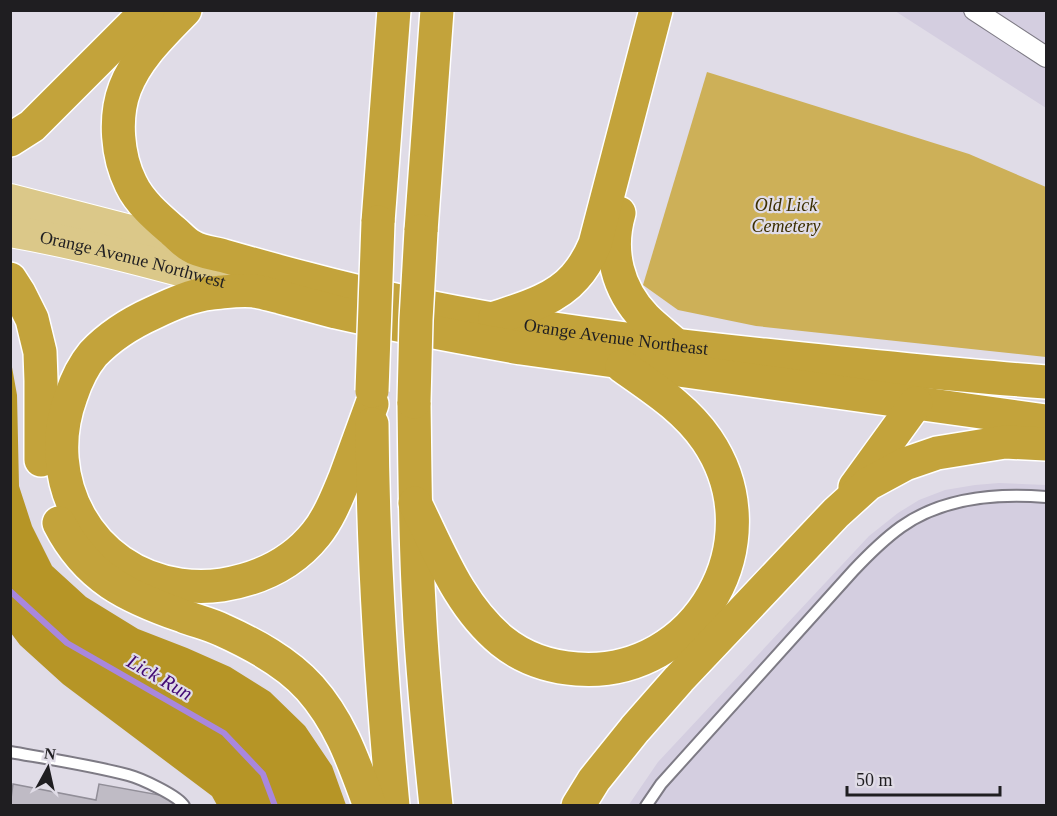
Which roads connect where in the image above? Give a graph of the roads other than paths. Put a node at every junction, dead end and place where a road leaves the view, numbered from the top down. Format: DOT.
graph roads {
  1 [pos="148,10"];
  2 [pos="184,10"];
  3 [pos="377,10"];
  4 [pos="394,10"];
  5 [pos="437,10"];
  6 [pos="656,10"];
  7 [pos="674,10"];
  8 [pos="974,10"];
  9 [pos="391,57"];
  10 [pos="1047,57"];
  11 [pos="10,140"];
  12 [pos="10,200"];
  13 [pos="10,231"];
  14 [pos="192,247"];
  15 [pos="10,279"];
  16 [pos="253,290"];
  17 [pos="493,319"];
  18 [pos="677,346"];
  19 [pos="615,362"];
  20 [pos="1047,382"];
  21 [pos="372,398"];
  22 [pos="916,403"];
  23 [pos="1047,421"];
  24 [pos="1047,444"];
  25 [pos="1047,497"];
  26 [pos="415,503"];
  27 [pos="836,513"];
  28 [pos="10,752"];
  29 [pos="184,806"];
  30 [pos="370,806"];
  31 [pos="393,806"];
  32 [pos="436,806"];
  33 [pos="578,806"];
  34 [pos="646,806"];
  1 -- 11 [label="highway"];
  2 -- 14 [label="highway"];
  3 -- 9 [label="highway"];
  4 -- 9 [label="highway"];
  5 -- 26 [label="highway, bridge"];
  6 -- 17 [label="highway"];
  7 -- 18 [label="highway"];
  8 -- 10 [label="street"];
  9 -- 21 [label="highway, bridge"];
  12 -- 14 [label="main road, Orange Avenue Northwest"];
  13 -- 16 [label="main road, Orange Avenue Northwest"];
  14 -- 17 [label="highway, Orange Avenue Northeast"];
  15 -- 30 [label="highway"];
  16 -- 19 [label="highway, Orange Avenue Northeast"];
  16 -- 21 [label="highway, Orange Avenue Northeast"];
  17 -- 18 [label="highway, Orange Avenue Northeast"];
  18 -- 20 [label="highway, Orange Avenue Northeast"];
  19 -- 22 [label="highway, Orange Avenue Northeast"];
  19 -- 26 [label="highway"];
  21 -- 31 [label="highway"];
  22 -- 23 [label="highway, Orange Avenue Northeast"];
  22 -- 27 [label="highway"];
  24 -- 27 [label="highway"];
  25 -- 34 [label="lane"];
  26 -- 32 [label="highway"];
  27 -- 33 [label="highway"];
  28 -- 29 [label="lane"];
}
